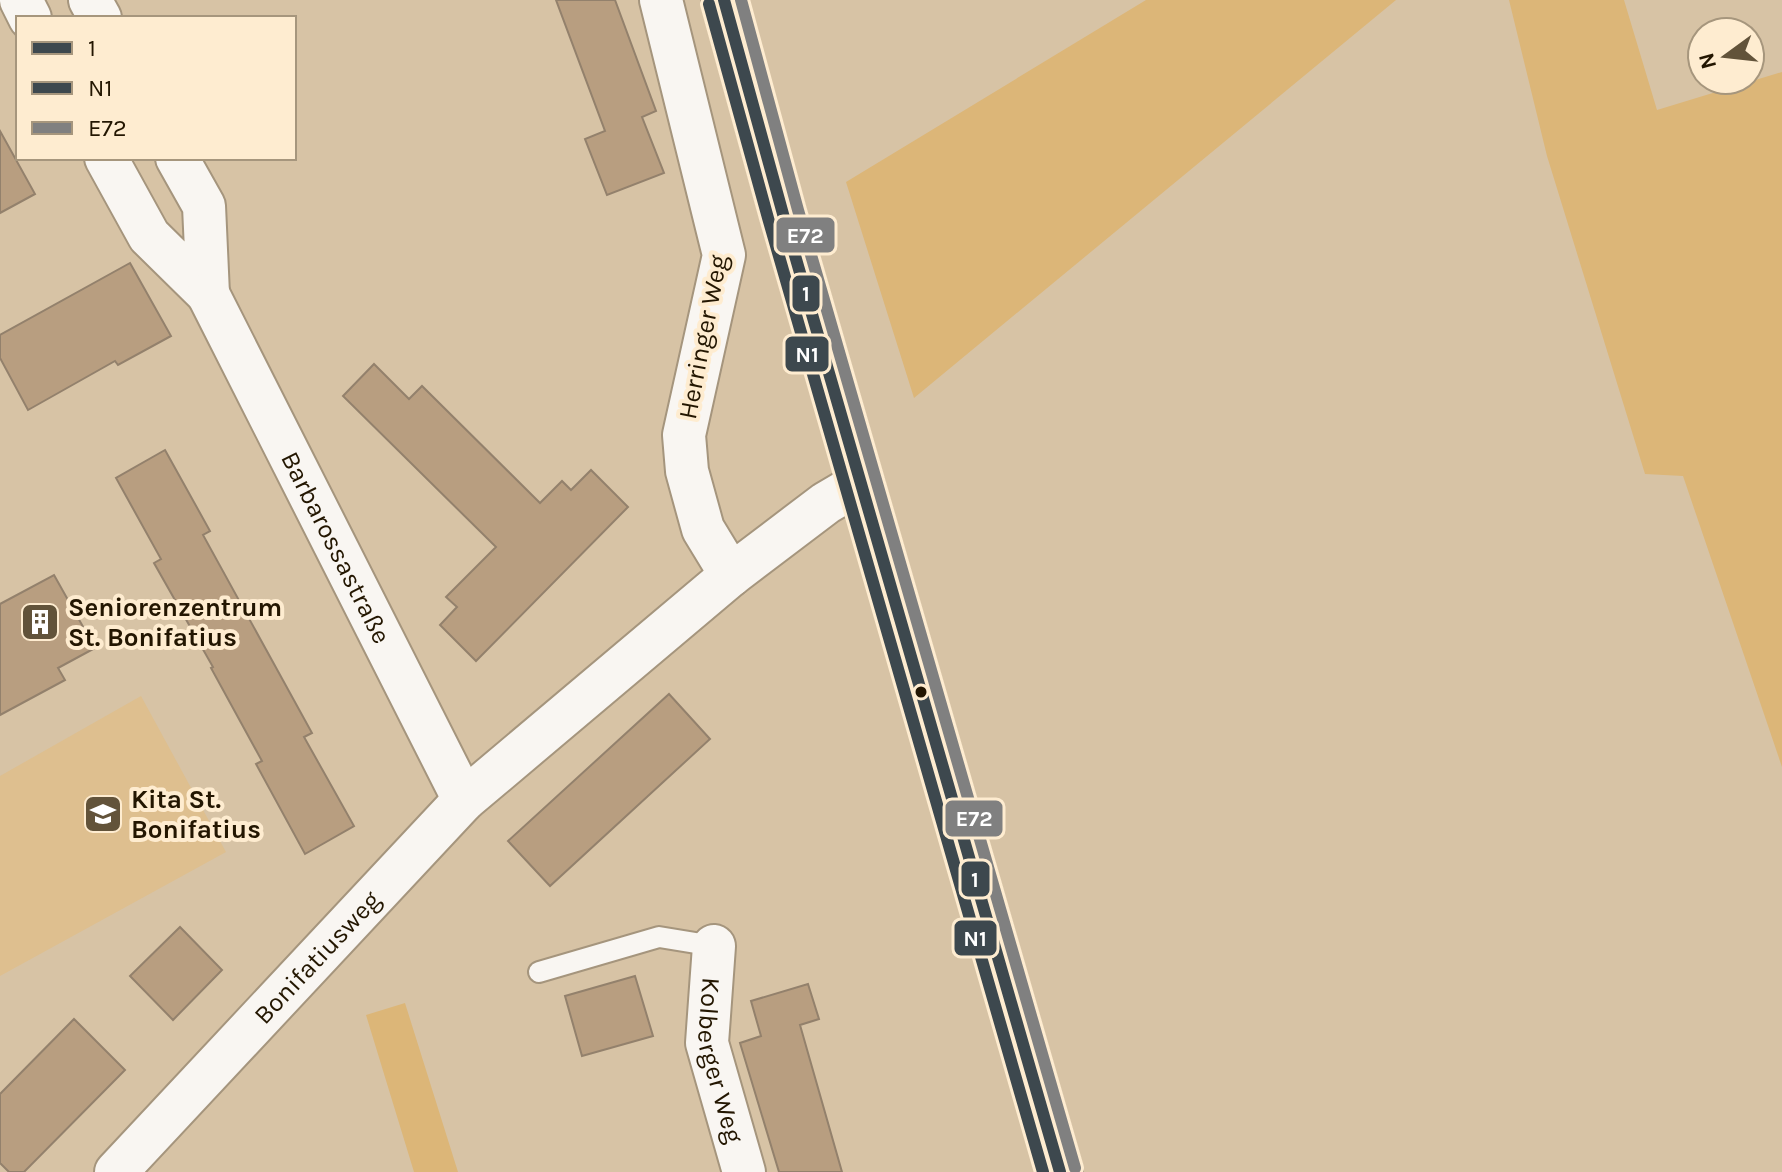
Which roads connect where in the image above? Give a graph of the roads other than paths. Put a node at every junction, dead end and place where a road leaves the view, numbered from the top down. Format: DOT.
graph roads {
  1 [pos="661,0"];
  2 [pos="724,0"];
  3 [pos="107,160"];
  4 [pos="178,160"];
  5 [pos="208,294"];
  6 [pos="863,486"];
  7 [pos="731,575"];
  8 [pos="464,800"];
  9 [pos="714,946"];
  10 [pos="539,972"];
  11 [pos="131,1167"];
  12 [pos="744,1172"];
  13 [pos="1060,1172"];
  1 -- 7 [label="street, Herringer Weg"];
  2 -- 6 [label="main road"];
  3 -- 5 [label="street, Barbarossastraße"];
  4 -- 5 [label="street, Barbarossastraße"];
  5 -- 8 [label="street, Barbarossastraße"];
  6 -- 7 [label="street, Bonifatiusweg"];
  6 -- 13 [label="main road"];
  7 -- 8 [label="street, Bonifatiusweg"];
  8 -- 11 [label="street, Bonifatiusweg"];
  9 -- 10 [label="lane"];
  9 -- 12 [label="street, Kolberger Weg"];
}
